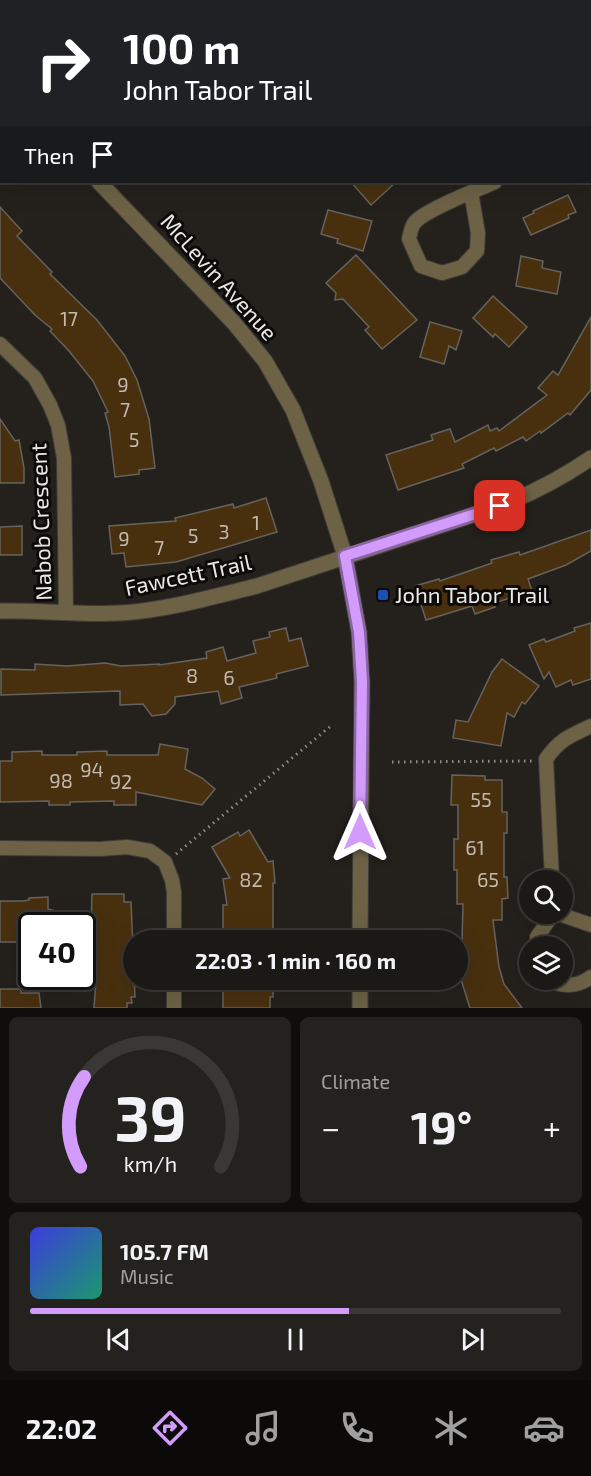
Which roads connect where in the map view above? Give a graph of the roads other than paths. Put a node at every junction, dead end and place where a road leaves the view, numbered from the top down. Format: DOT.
graph roads {
  1 [pos="100,183"];
  2 [pos="493,183"];
  3 [pos="471,192"];
  4 [pos="0,344"];
  5 [pos="591,458"];
  6 [pos="345,556"];
  7 [pos="0,611"];
  8 [pos="66,612"];
  9 [pos="591,726"];
  10 [pos="0,848"];
  11 [pos="552,870"];
  12 [pos="573,919"];
  13 [pos="591,925"];
  14 [pos="174,930"];
  15 [pos="360,930"];
  16 [pos="591,977"];
  17 [pos="573,985"];
  18 [pos="174,990"];
  19 [pos="360,990"];
  20 [pos="174,1008"];
  21 [pos="360,1008"];
  1 -- 6 [label="street, McLevin Avenue"];
  2 -- 3 [label="street"];
  3 -- 3 [label="street"];
  4 -- 8 [label="street, Nabob Crescent"];
  5 -- 6 [label="street"];
  6 -- 8 [label="street, Fawcett Trail"];
  6 -- 15 [label="street, McLevin Avenue"];
  7 -- 8 [label="street, Fawcett Trail"];
  9 -- 11 [label="street"];
  10 -- 14 [label="street"];
  12 -- 13 [label="street"];
  16 -- 17 [label="street"];
  18 -- 20 [label="street"];
  19 -- 21 [label="street"];
}
